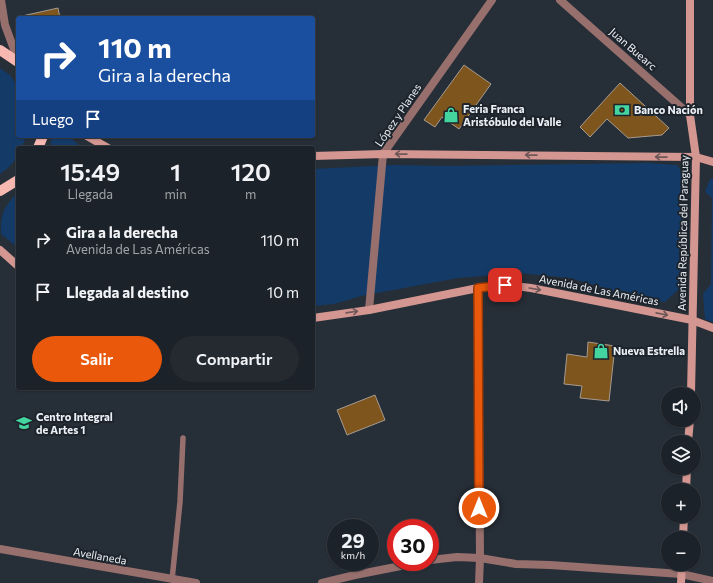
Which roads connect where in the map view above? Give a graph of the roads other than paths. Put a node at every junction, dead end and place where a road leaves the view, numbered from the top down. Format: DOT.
graph roads {
  1 [pos="1,0"];
  2 [pos="492,0"];
  3 [pos="560,0"];
  4 [pos="690,0"];
  5 [pos="0,50"];
  6 [pos="16,55"];
  7 [pos="16,60"];
  8 [pos="690,115"];
  9 [pos="90,138"];
  10 [pos="104,146"];
  11 [pos="384,154"];
  12 [pos="315,156"];
  13 [pos="696,157"];
  14 [pos="713,162"];
  15 [pos="16,181"];
  16 [pos="0,191"];
  17 [pos="0,250"];
  18 [pos="16,264"];
  19 [pos="478,288"];
  20 [pos="369,310"];
  21 [pos="315,318"];
  22 [pos="692,320"];
  23 [pos="713,328"];
  24 [pos="691,387"];
  25 [pos="183,438"];
  26 [pos="0,549"];
  27 [pos="480,558"];
  28 [pos="439,559"];
  29 [pos="387,568"];
  30 [pos="681,571"];
  31 [pos="681,574"];
  32 [pos="172,580"];
  33 [pos="713,582"];
  34 [pos="196,583"];
  35 [pos="322,583"];
  36 [pos="479,583"];
  37 [pos="681,583"];
  1 -- 6 [label="street"];
  2 -- 11 [label="street, López y Planes"];
  3 -- 8 [label="street, Juan Buearc"];
  4 -- 8 [label="main road, Avenida República del Paraguay"];
  5 -- 7 [label="main road"];
  8 -- 13 [label="main road, Avenida República del Paraguay"];
  9 -- 10 [label="main road"];
  11 -- 12 [label="main road"];
  13 -- 11 [label="main road, one-way"];
  11 -- 20 [label="street, López y Planes"];
  13 -- 14 [label="main road"];
  13 -- 22 [label="main road, Avenida República del Paraguay"];
  15 -- 16 [label="main road"];
  17 -- 18 [label="main road"];
  19 -- 20 [label="main road, Avenida de Las Américas"];
  19 -- 22 [label="main road, Avenida de Las Américas, one-way"];
  19 -- 27 [label="street"];
  21 -- 20 [label="main road, Avenida de Las Américas, one-way"];
  22 -- 23 [label="main road, Avenida de Las Américas"];
  22 -- 24 [label="main road, Avenida República del Paraguay"];
  25 -- 32 [label="lane"];
  26 -- 32 [label="street, Avellaneda"];
  27 -- 28 [label="street"];
  27 -- 31 [label="street"];
  27 -- 36 [label="street"];
  29 -- 35 [label="street"];
  30 -- 31 [label="main road"];
  31 -- 33 [label="street"];
  31 -- 37 [label="main road"];
  32 -- 34 [label="street, Avellaneda"];
}
